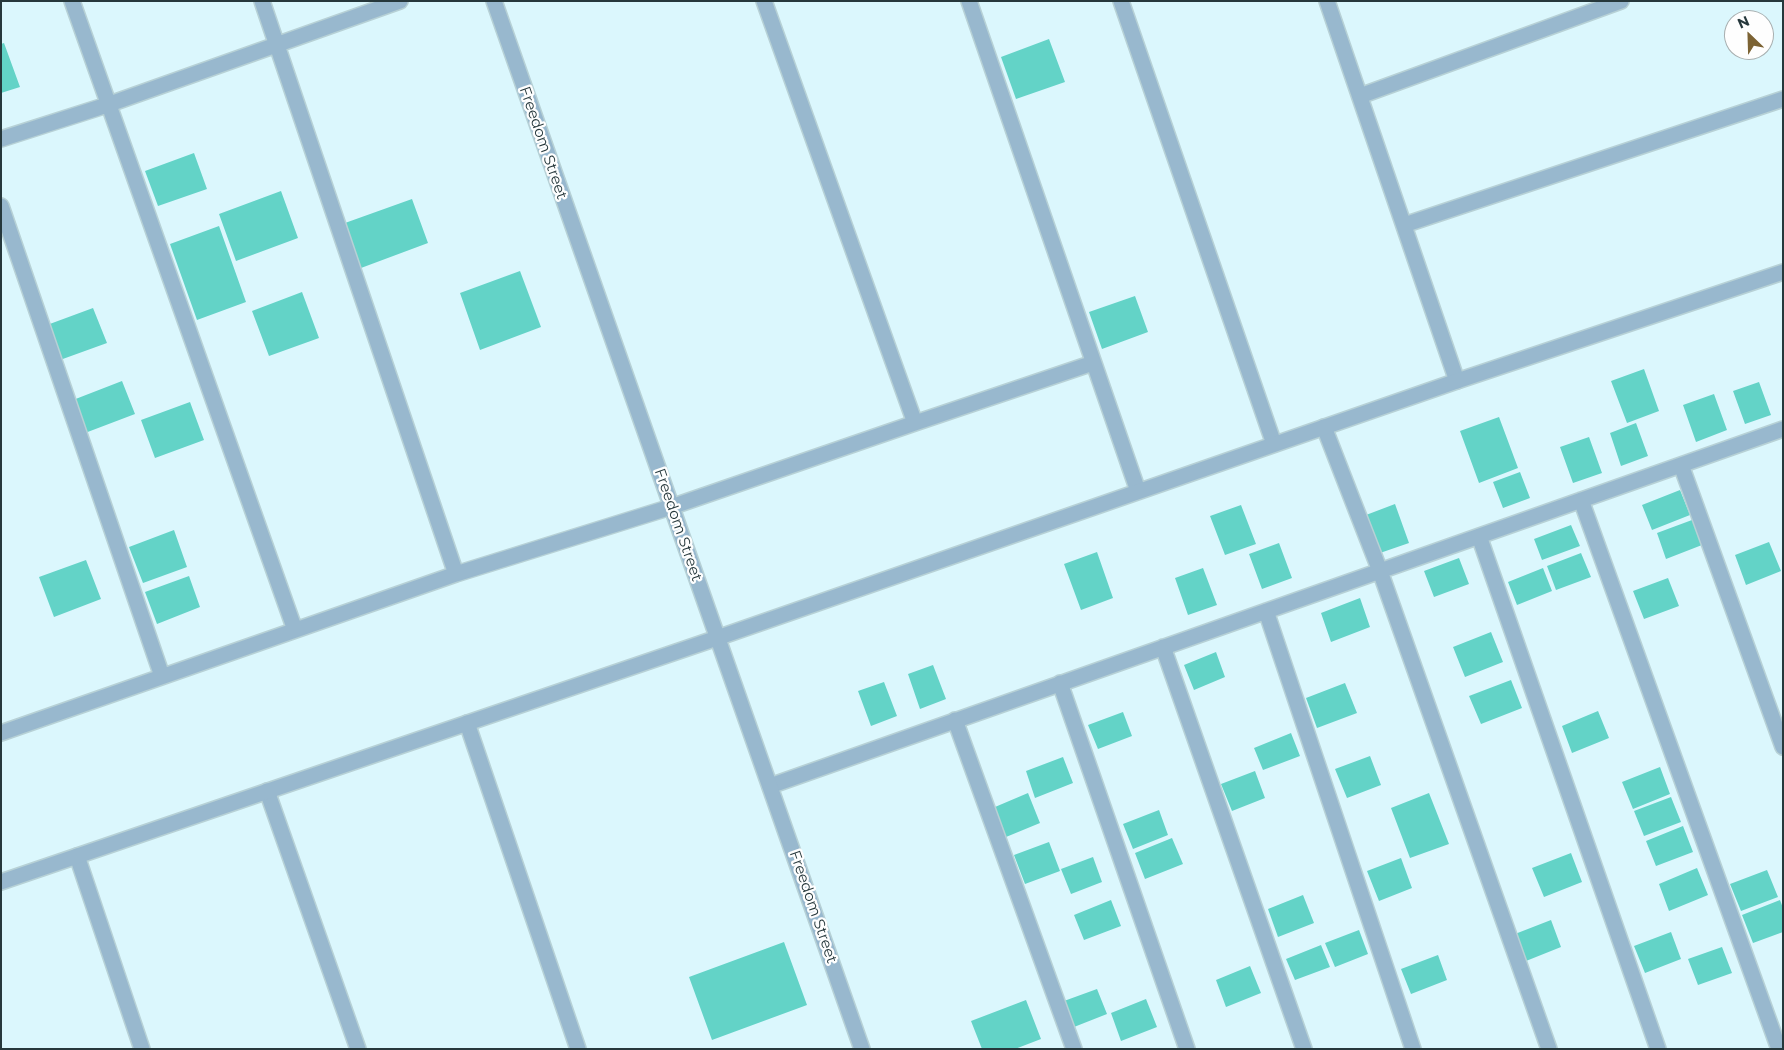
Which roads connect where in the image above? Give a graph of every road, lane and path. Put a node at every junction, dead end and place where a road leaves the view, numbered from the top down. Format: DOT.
graph roads {
  1 [pos="72,1"];
  2 [pos="262,1"];
  3 [pos="400,1"];
  4 [pos="494,1"];
  5 [pos="764,1"];
  6 [pos="969,1"];
  7 [pos="1121,1"];
  8 [pos="1327,1"];
  9 [pos="1621,1"];
  10 [pos="277,44"];
  11 [pos="1360,96"];
  12 [pos="1783,99"];
  13 [pos="108,105"];
  14 [pos="1,139"];
  15 [pos="1,206"];
  16 [pos="1404,225"];
  17 [pos="1783,272"];
  18 [pos="1093,362"];
  19 [pos="1458,381"];
  20 [pos="915,423"];
  21 [pos="1324,427"];
  22 [pos="1783,429"];
  23 [pos="1274,444"];
  24 [pos="1680,465"];
  25 [pos="1138,491"];
  26 [pos="1581,500"];
  27 [pos="671,507"];
  28 [pos="1479,536"];
  29 [pos="1380,571"];
  30 [pos="456,574"];
  31 [pos="1266,611"];
  32 [pos="294,630"];
  33 [pos="717,638"];
  34 [pos="1164,647"];
  35 [pos="162,676"];
  36 [pos="1060,683"];
  37 [pos="955,720"];
  38 [pos="467,723"];
  39 [pos="1,733"];
  40 [pos="1783,747"];
  41 [pos="770,786"];
  42 [pos="267,791"];
  43 [pos="77,856"];
  44 [pos="1,882"];
  45 [pos="142,1049"];
  46 [pos="358,1049"];
  47 [pos="578,1049"];
  48 [pos="862,1049"];
  49 [pos="1074,1049"];
  50 [pos="1187,1049"];
  51 [pos="1304,1049"];
  52 [pos="1414,1049"];
  53 [pos="1549,1049"];
  54 [pos="1658,1049"];
  55 [pos="1779,1049"];
  1 -- 13 [label="street"];
  2 -- 10 [label="street"];
  3 -- 10 [label="street"];
  4 -- 27 [label="street, Freedom Street"];
  5 -- 20 [label="street"];
  6 -- 18 [label="street"];
  7 -- 23 [label="street"];
  8 -- 11 [label="street"];
  9 -- 11 [label="street"];
  10 -- 13 [label="street"];
  10 -- 30 [label="street"];
  11 -- 16 [label="street"];
  12 -- 16 [label="street"];
  13 -- 14 [label="street"];
  13 -- 32 [label="street"];
  15 -- 35 [label="street"];
  16 -- 19 [label="street"];
  17 -- 19 [label="street"];
  18 -- 20 [label="street"];
  18 -- 25 [label="street"];
  19 -- 21 [label="street"];
  20 -- 27 [label="street"];
  21 -- 23 [label="street"];
  21 -- 29 [label="street"];
  22 -- 24 [label="street"];
  23 -- 25 [label="street"];
  24 -- 26 [label="street"];
  24 -- 40 [label="street"];
  25 -- 33 [label="street"];
  26 -- 28 [label="street"];
  26 -- 55 [label="street"];
  27 -- 30 [label="street"];
  27 -- 33 [label="street, Freedom Street"];
  28 -- 29 [label="street"];
  28 -- 54 [label="street"];
  29 -- 31 [label="street"];
  29 -- 53 [label="street"];
  30 -- 32 [label="street"];
  31 -- 34 [label="street"];
  31 -- 52 [label="street"];
  32 -- 35 [label="street"];
  33 -- 38 [label="street"];
  33 -- 41 [label="street, Freedom Street"];
  34 -- 36 [label="street"];
  34 -- 51 [label="street"];
  35 -- 39 [label="street"];
  36 -- 37 [label="street"];
  36 -- 50 [label="street"];
  37 -- 41 [label="street"];
  37 -- 49 [label="street"];
  38 -- 42 [label="street"];
  38 -- 47 [label="street"];
  41 -- 48 [label="street, Freedom Street"];
  42 -- 43 [label="street"];
  42 -- 46 [label="street"];
  43 -- 44 [label="street"];
  43 -- 45 [label="street"];
}
